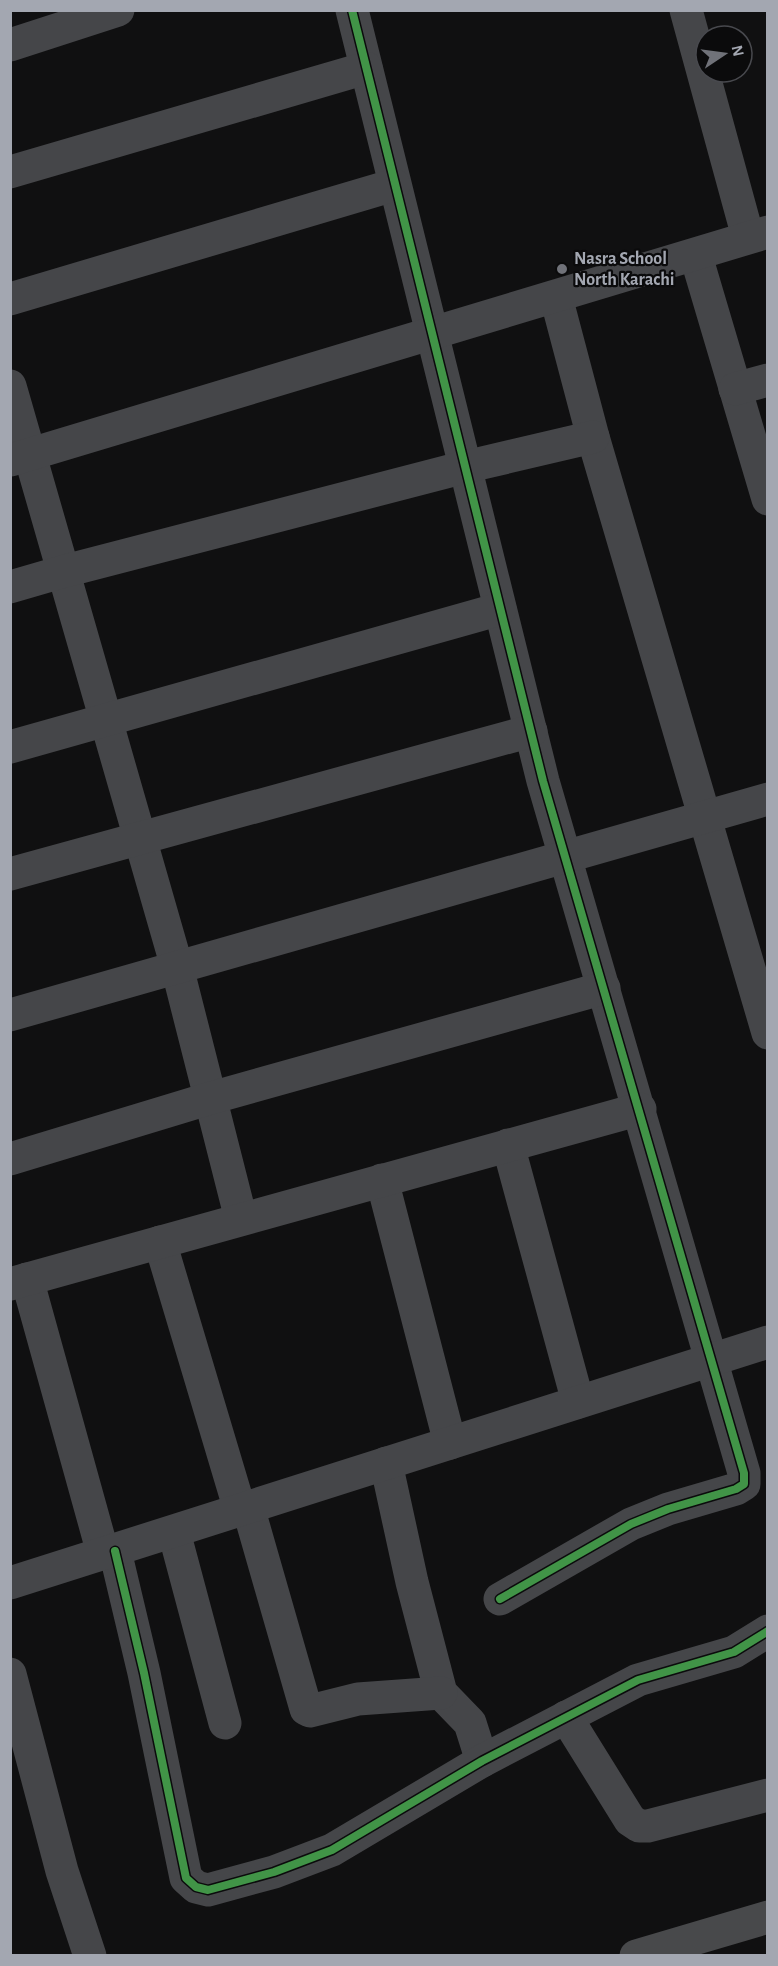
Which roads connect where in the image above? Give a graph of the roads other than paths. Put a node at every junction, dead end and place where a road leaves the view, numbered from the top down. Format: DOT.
graph roads {
  1 [pos="118,10"];
  2 [pos="351,10"];
  3 [pos="686,10"];
  4 [pos="10,45"];
  5 [pos="366,68"];
  6 [pos="10,172"];
  7 [pos="394,185"];
  8 [pos="758,234"];
  9 [pos="696,256"];
  10 [pos="556,297"];
  11 [pos="10,300"];
  12 [pos="431,335"];
  13 [pos="768,380"];
  14 [pos="10,386"];
  15 [pos="735,389"];
  16 [pos="593,437"];
  17 [pos="21,457"];
  18 [pos="465,467"];
  19 [pos="768,498"];
  20 [pos="65,571"];
  21 [pos="10,587"];
  22 [pos="500,609"];
  23 [pos="107,720"];
  24 [pos="531,731"];
  25 [pos="10,747"];
  26 [pos="768,799"];
  27 [pos="704,817"];
  28 [pos="141,838"];
  29 [pos="566,855"];
  30 [pos="10,874"];
  31 [pos="177,967"];
  32 [pos="604,988"];
  33 [pos="10,1015"];
  34 [pos="768,1033"];
  35 [pos="210,1098"];
  36 [pos="640,1109"];
  37 [pos="508,1145"];
  38 [pos="10,1159"];
  39 [pos="382,1180"];
  40 [pos="241,1219"];
  41 [pos="160,1242"];
  42 [pos="19,1281"];
  43 [pos="768,1342"];
  44 [pos="713,1359"];
  45 [pos="578,1402"];
  46 [pos="450,1443"];
  47 [pos="386,1463"];
  48 [pos="244,1508"];
  49 [pos="174,1532"];
  50 [pos="111,1551"];
  51 [pos="10,1583"];
  52 [pos="501,1599"];
  53 [pos="768,1631"];
  54 [pos="10,1674"];
  55 [pos="441,1694"];
  56 [pos="566,1717"];
  57 [pos="225,1723"];
  58 [pos="482,1761"];
  59 [pos="768,1795"];
  60 [pos="768,1917"];
  61 [pos="90,1956"];
  62 [pos="636,1956"];
  1 -- 4 [label="street"];
  2 -- 5 [label="street"];
  3 -- 8 [label="street"];
  5 -- 6 [label="street"];
  5 -- 7 [label="street"];
  7 -- 11 [label="street"];
  7 -- 12 [label="street"];
  8 -- 9 [label="street"];
  9 -- 10 [label="street"];
  9 -- 15 [label="street"];
  10 -- 12 [label="street"];
  10 -- 16 [label="street"];
  12 -- 17 [label="street"];
  12 -- 18 [label="street"];
  13 -- 15 [label="street"];
  14 -- 17 [label="street"];
  15 -- 19 [label="street"];
  16 -- 18 [label="street"];
  16 -- 27 [label="street"];
  17 -- 20 [label="street"];
  18 -- 20 [label="street"];
  18 -- 22 [label="street"];
  20 -- 21 [label="street"];
  20 -- 23 [label="street"];
  22 -- 23 [label="street"];
  22 -- 24 [label="street"];
  23 -- 25 [label="street"];
  23 -- 28 [label="street"];
  24 -- 28 [label="street"];
  24 -- 29 [label="street"];
  26 -- 27 [label="street"];
  27 -- 29 [label="street"];
  27 -- 34 [label="street"];
  28 -- 30 [label="street"];
  28 -- 31 [label="street"];
  29 -- 31 [label="street"];
  29 -- 32 [label="street"];
  31 -- 33 [label="street"];
  31 -- 35 [label="street"];
  32 -- 35 [label="street"];
  32 -- 36 [label="street"];
  35 -- 38 [label="street"];
  35 -- 40 [label="street"];
  36 -- 37 [label="street"];
  36 -- 44 [label="street"];
  37 -- 39 [label="street"];
  37 -- 45 [label="street"];
  39 -- 40 [label="street"];
  39 -- 46 [label="street"];
  40 -- 41 [label="street"];
  41 -- 42 [label="street"];
  41 -- 48 [label="street"];
  42 -- 50 [label="street"];
  43 -- 44 [label="street"];
  44 -- 45 [label="street"];
  44 -- 52 [label="street"];
  45 -- 46 [label="street"];
  46 -- 47 [label="street"];
  47 -- 48 [label="street"];
  47 -- 55 [label="street"];
  48 -- 49 [label="street"];
  48 -- 55 [label="street"];
  49 -- 50 [label="street"];
  49 -- 57 [label="street"];
  50 -- 51 [label="street"];
  50 -- 58 [label="street"];
  53 -- 56 [label="street"];
  54 -- 61 [label="street"];
  55 -- 58 [label="street"];
  56 -- 58 [label="street"];
  56 -- 59 [label="street"];
  60 -- 62 [label="main road"];
}
